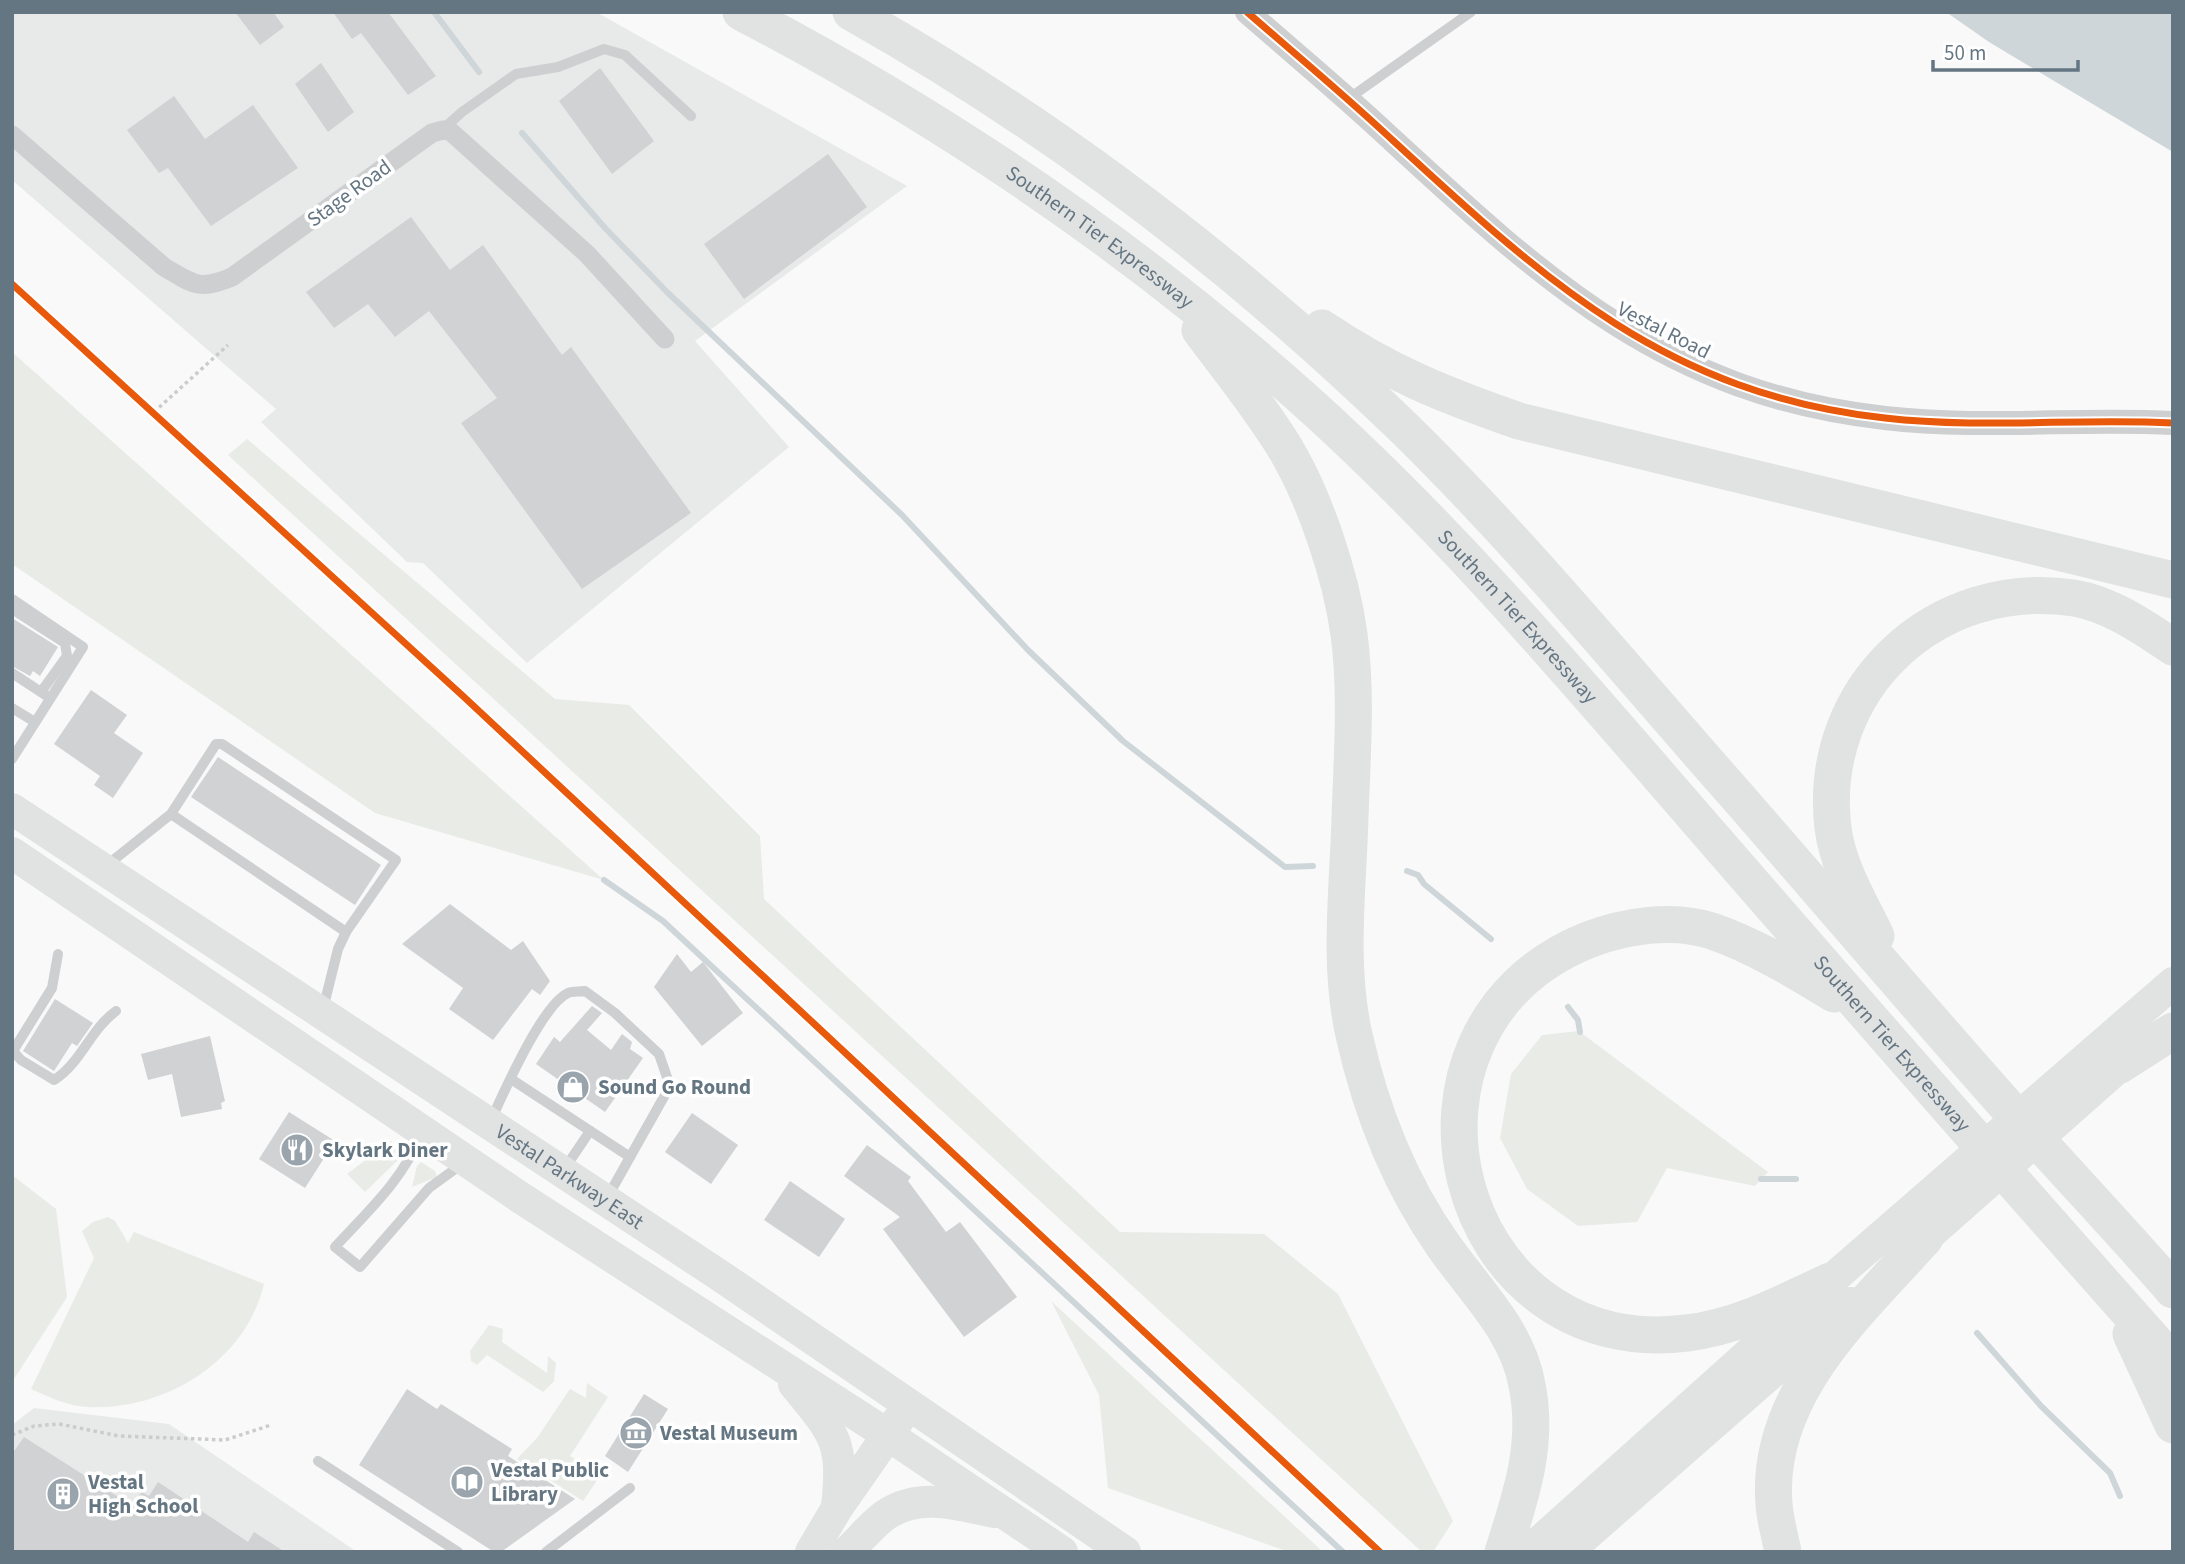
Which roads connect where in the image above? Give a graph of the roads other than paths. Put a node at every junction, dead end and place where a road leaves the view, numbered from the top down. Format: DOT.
graph roads {
  1 [pos="741,12"];
  2 [pos="851,12"];
  3 [pos="1247,12"];
  4 [pos="1471,12"];
  5 [pos="1347,99"];
  6 [pos="691,116"];
  7 [pos="443,130"];
  8 [pos="12,135"];
  9 [pos="1188,237"];
  10 [pos="1166,284"];
  11 [pos="665,339"];
  12 [pos="2173,423"];
  13 [pos="2173,580"];
  14 [pos="12,598"];
  15 [pos="12,609"];
  16 [pos="2173,647"];
  17 [pos="12,673"];
  18 [pos="41,692"];
  19 [pos="51,699"];
  20 [pos="12,708"];
  21 [pos="35,722"];
  22 [pos="16,745"];
  23 [pos="12,759"];
  24 [pos="12,809"];
  25 [pos="171,814"];
  26 [pos="12,853"];
  27 [pos="103,869"];
  28 [pos="346,932"];
  29 [pos="58,954"];
  30 [pos="1897,978"];
  31 [pos="2173,983"];
  32 [pos="116,1011"];
  33 [pos="1863,1011"];
  34 [pos="322,1013"];
  35 [pos="2173,1020"];
  36 [pos="2173,1031"];
  37 [pos="2110,1055"];
  38 [pos="510,1079"];
  39 [pos="489,1123"];
  40 [pos="423,1130"];
  41 [pos="590,1131"];
  42 [pos="630,1157"];
  43 [pos="467,1161"];
  44 [pos="562,1171"];
  45 [pos="606,1200"];
  46 [pos="1914,1228"];
  47 [pos="2142,1255"];
  48 [pos="2173,1280"];
  49 [pos="1830,1281"];
  50 [pos="2109,1290"];
  51 [pos="2173,1290"];
  52 [pos="2173,1362"];
  53 [pos="778,1363"];
  54 [pos="917,1412"];
  55 [pos="2173,1425"];
  56 [pos="897,1441"];
  57 [pos="318,1461"];
  58 [pos="631,1488"];
  59 [pos="837,1508"];
  60 [pos="1009,1515"];
  61 [pos="458,1552"];
  62 [pos="546,1552"];
  63 [pos="811,1552"];
  64 [pos="833,1552"];
  65 [pos="847,1552"];
  66 [pos="1062,1552"];
  67 [pos="1125,1552"];
  68 [pos="1503,1552"];
  69 [pos="1528,1552"];
  70 [pos="1567,1552"];
  71 [pos="1783,1552"];
  1 -- 10 [label="highway, Southern Tier Expressway"];
  2 -- 9 [label="highway"];
  3 -- 5 [label="street, Vestal Road"];
  4 -- 5 [label="lane"];
  5 -- 12 [label="street, Vestal Road"];
  6 -- 7 [label="lane"];
  7 -- 8 [label="street, Stage Road"];
  7 -- 11 [label="street"];
  9 -- 13 [label="highway"];
  9 -- 30 [label="highway"];
  10 -- 33 [label="highway, Southern Tier Expressway"];
  10 -- 68 [label="highway"];
  14 -- 19 [label="lane"];
  15 -- 18 [label="lane"];
  16 -- 30 [label="highway"];
  17 -- 18 [label="lane"];
  18 -- 19 [label="lane"];
  19 -- 21 [label="lane"];
  20 -- 21 [label="lane"];
  21 -- 22 [label="lane"];
  22 -- 23 [label="lane"];
  24 -- 27 [label="main road, Vestal Parkway East"];
  25 -- 27 [label="lane"];
  25 -- 28 [label="lane"];
  25 -- 28 [label="lane"];
  26 -- 40 [label="main road, Vestal Parkway East"];
  27 -- 34 [label="main road, Vestal Parkway East"];
  28 -- 34 [label="lane"];
  29 -- 32 [label="lane"];
  30 -- 47 [label="highway"];
  31 -- 37 [label="main road"];
  33 -- 49 [label="highway"];
  33 -- 50 [label="highway, Southern Tier Expressway"];
  34 -- 39 [label="main road, Vestal Parkway East"];
  35 -- 37 [label="main road"];
  36 -- 37 [label="highway"];
  37 -- 46 [label="main road"];
  38 -- 39 [label="lane"];
  38 -- 41 [label="lane"];
  38 -- 42 [label="lane"];
  39 -- 44 [label="main road, Vestal Parkway East"];
  40 -- 43 [label="main road, Vestal Parkway East"];
  40 -- 43 [label="lane"];
  41 -- 42 [label="lane"];
  41 -- 44 [label="lane"];
  42 -- 45 [label="lane"];
  43 -- 53 [label="main road, Vestal Parkway East"];
  44 -- 45 [label="main road, Vestal Parkway East"];
  45 -- 54 [label="main road, Vestal Parkway East"];
  46 -- 49 [label="main road"];
  46 -- 70 [label="main road"];
  46 -- 71 [label="highway"];
  47 -- 48 [label="highway"];
  47 -- 51 [label="highway"];
  49 -- 69 [label="main road"];
  50 -- 52 [label="highway, Southern Tier Expressway"];
  50 -- 55 [label="highway"];
  53 -- 56 [label="main road, Vestal Parkway East"];
  53 -- 59 [label="main road"];
  54 -- 56 [label="main road"];
  54 -- 67 [label="main road, Vestal Parkway East"];
  56 -- 59 [label="main road"];
  56 -- 60 [label="main road, Vestal Parkway East"];
  56 -- 64 [label="main road"];
  57 -- 61 [label="lane"];
  58 -- 62 [label="lane"];
  59 -- 63 [label="main road"];
  60 -- 65 [label="main road"];
  60 -- 66 [label="main road, Vestal Parkway East"];
}
